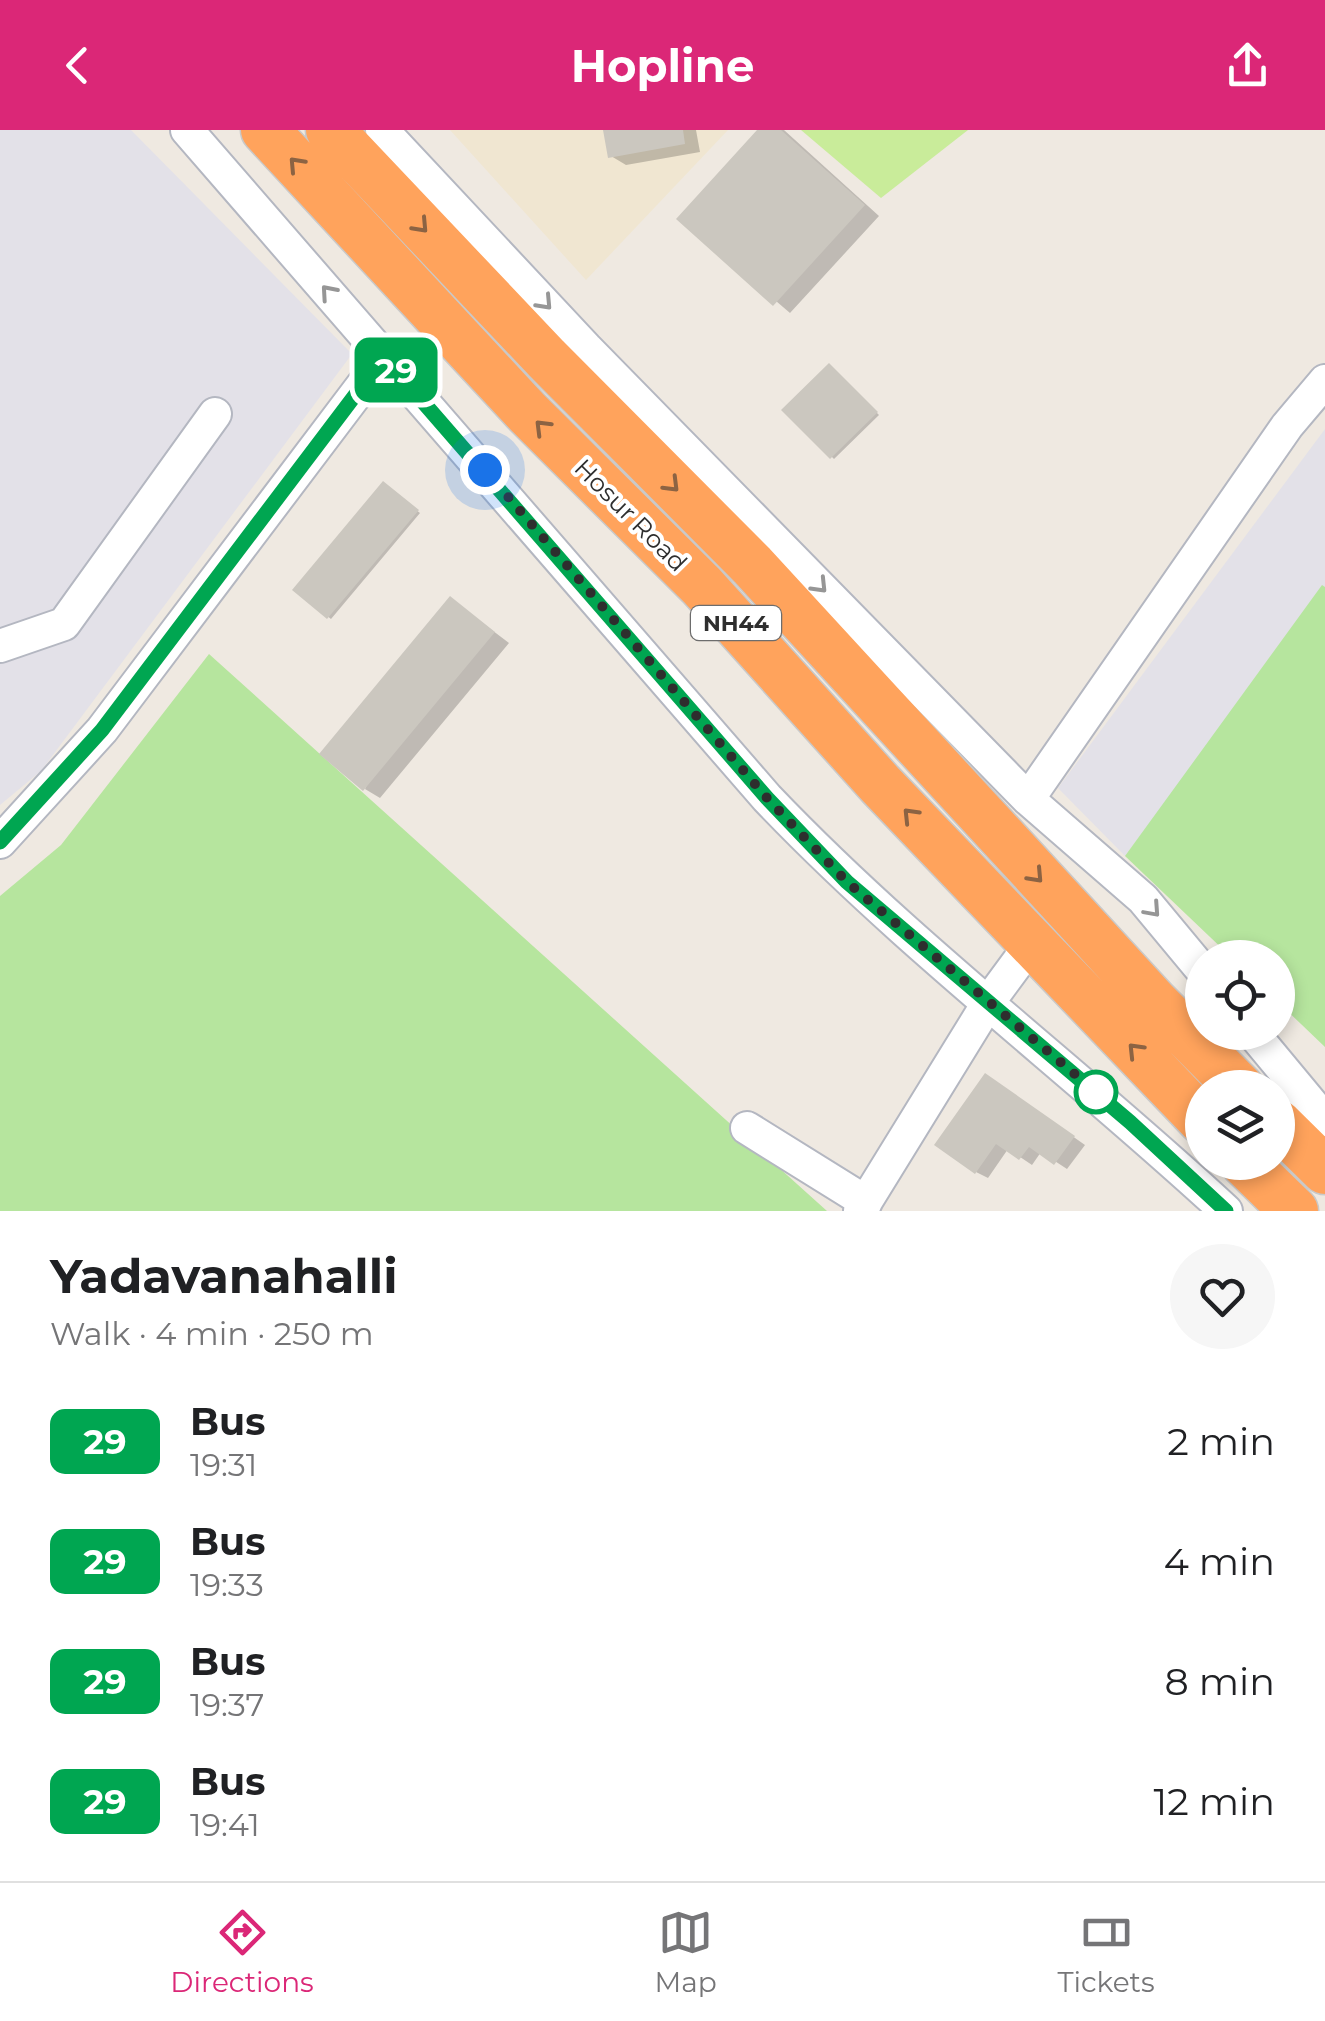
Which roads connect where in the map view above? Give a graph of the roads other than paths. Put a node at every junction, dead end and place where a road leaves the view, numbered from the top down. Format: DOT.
graph roads {
  1 [pos="186,130"];
  2 [pos="265,130"];
  3 [pos="330,130"];
  4 [pos="382,130"];
  5 [pos="384,357"];
  6 [pos="1325,382"];
  7 [pos="215,414"];
  8 [pos="765,554"];
  9 [pos="0,646"];
  10 [pos="1028,800"];
  11 [pos="0,842"];
  12 [pos="1032,943"];
  13 [pos="1185,950"];
  14 [pos="990,1000"];
  15 [pos="1267,1050"];
  16 [pos="1222,1070"];
  17 [pos="1185,1102"];
  18 [pos="1325,1120"];
  19 [pos="747,1128"];
  20 [pos="1295,1141"];
  21 [pos="1325,1170"];
  22 [pos="1262,1180"];
  23 [pos="863,1206"];
  24 [pos="1226,1211"];
  25 [pos="1294,1211"];
  5 -- 1 [label="street, one-way"];
  12 -- 2 [label="highway, Hosur Road / NH44, one-way"];
  3 -- 8 [label="highway, Hosur Road / NH44, one-way"];
  4 -- 8 [label="street, one-way"];
  5 -- 11 [label="street"];
  5 -- 14 [label="street"];
  6 -- 10 [label="street"];
  7 -- 9 [label="street"];
  8 -- 10 [label="street, one-way"];
  8 -- 16 [label="highway, Hosur Road / NH44, one-way"];
  10 -- 13 [label="street, one-way"];
  12 -- 14 [label="street"];
  17 -- 12 [label="highway, Hosur Road / NH44, one-way"];
  14 -- 23 [label="street"];
  14 -- 24 [label="street"];
  15 -- 18 [label="street"];
  19 -- 23 [label="street"];
  20 -- 21 [label="highway"];
  22 -- 25 [label="highway"];
}
